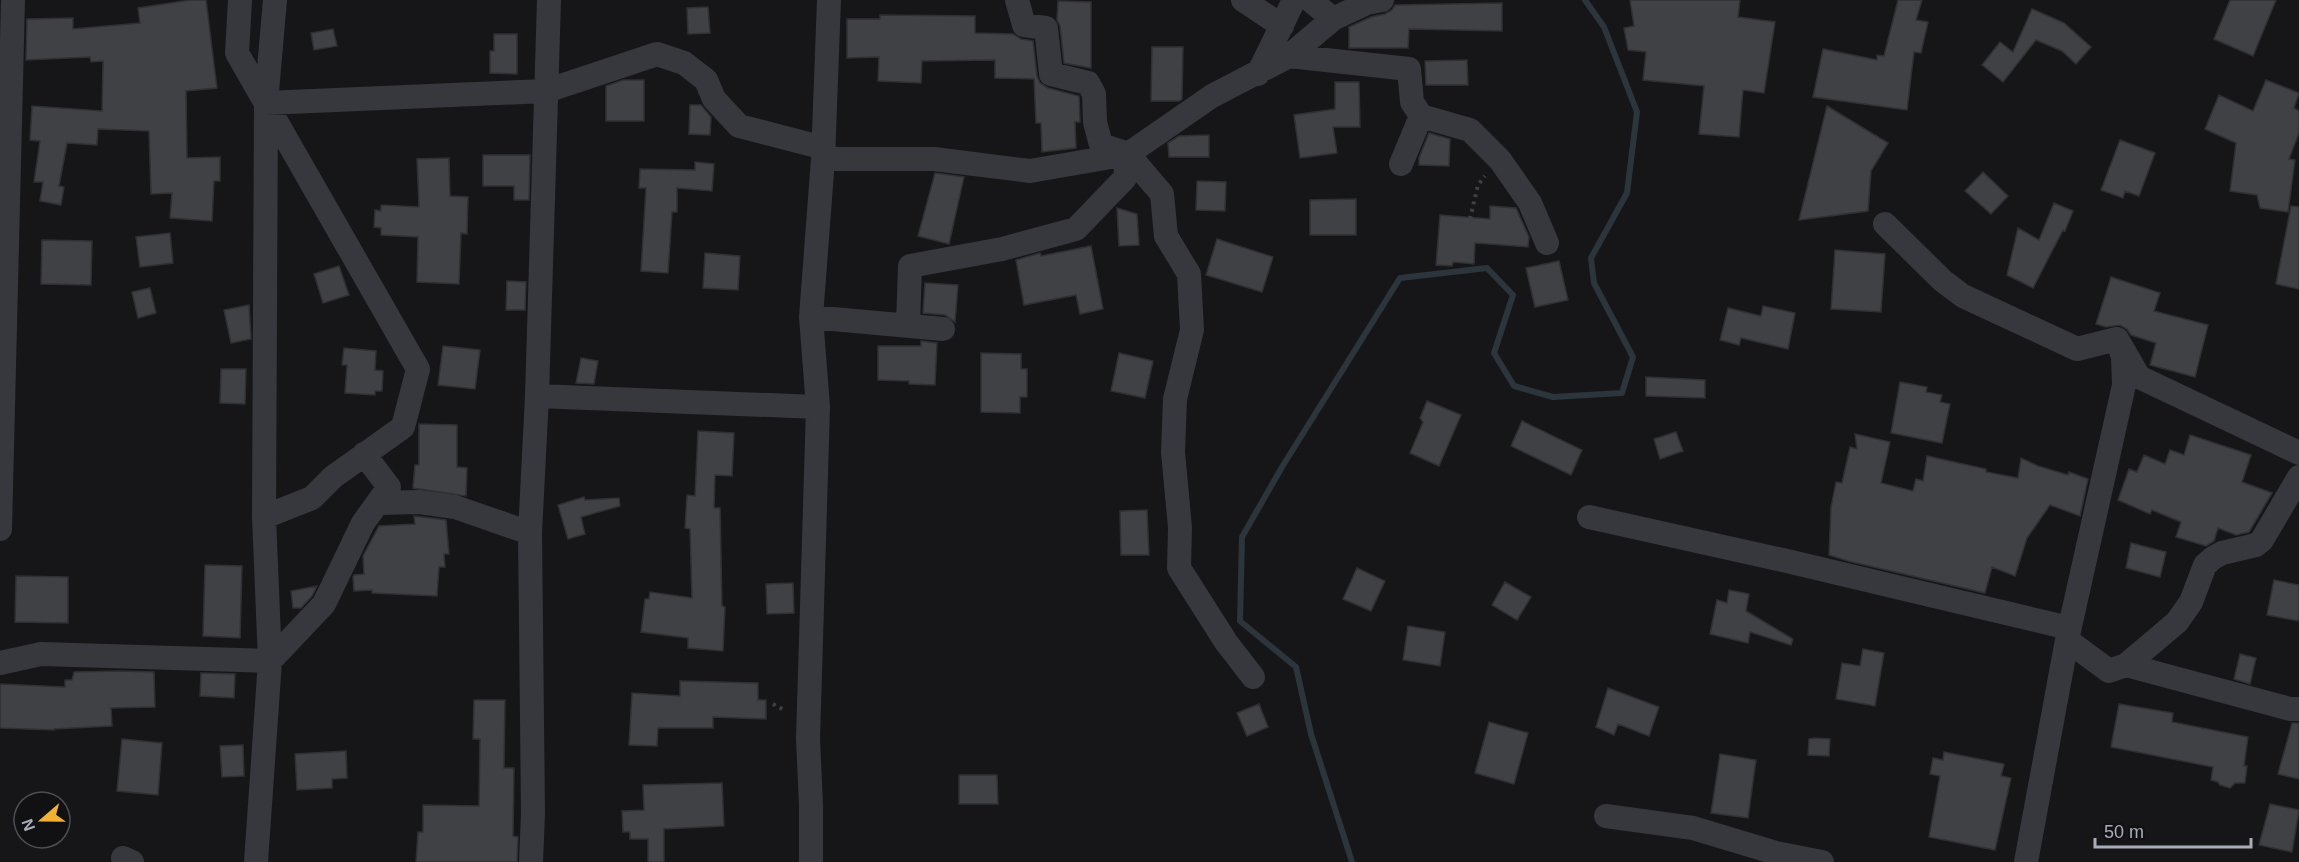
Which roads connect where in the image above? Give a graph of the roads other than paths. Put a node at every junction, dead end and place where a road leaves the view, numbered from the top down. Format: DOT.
graph roads {
  1 [pos="13,0"];
  2 [pos="240,0"];
  3 [pos="275,0"];
  4 [pos="549,0"];
  5 [pos="829,0"];
  6 [pos="1017,0"];
  7 [pos="1243,0"];
  8 [pos="1294,0"];
  9 [pos="1311,0"];
  10 [pos="1382,0"];
  11 [pos="1333,19"];
  12 [pos="1282,26"];
  13 [pos="1289,56"];
  14 [pos="1258,74"];
  15 [pos="546,91"];
  16 [pos="266,104"];
  17 [pos="1421,116"];
  18 [pos="824,154"];
  19 [pos="1128,154"];
  20 [pos="1401,164"];
  21 [pos="1885,224"];
  22 [pos="1547,243"];
  23 [pos="3,297"];
  24 [pos="811,317"];
  25 [pos="908,325"];
  26 [pos="943,329"];
  27 [pos="2117,339"];
  28 [pos="537,396"];
  29 [pos="1,403"];
  30 [pos="818,407"];
  31 [pos="2299,453"];
  32 [pos="364,454"];
  33 [pos="2299,477"];
  34 [pos="378,503"];
  35 [pos="264,517"];
  36 [pos="1589,517"];
  37 [pos="0,529"];
  38 [pos="530,533"];
  39 [pos="2068,634"];
  40 [pos="270,661"];
  41 [pos="0,663"];
  42 [pos="2126,665"];
  43 [pos="1253,676"];
  44 [pos="2299,708"];
  45 [pos="1606,816"];
  46 [pos="256,862"];
  47 [pos="531,862"];
  48 [pos="810,862"];
  49 [pos="1822,862"];
  50 [pos="2026,862"];
  1 -- 23 [label="street"];
  2 -- 16 [label="street"];
  3 -- 16 [label="street"];
  4 -- 15 [label="street"];
  5 -- 18 [label="street"];
  6 -- 19 [label="street"];
  7 -- 12 [label="street"];
  8 -- 12 [label="street"];
  9 -- 11 [label="street"];
  10 -- 11 [label="street"];
  11 -- 13 [label="street"];
  12 -- 14 [label="street"];
  13 -- 14 [label="street"];
  13 -- 17 [label="street"];
  14 -- 19 [label="street"];
  15 -- 16 [label="street"];
  15 -- 18 [label="street"];
  15 -- 28 [label="street"];
  16 -- 32 [label="street"];
  16 -- 35 [label="street"];
  17 -- 20 [label="street"];
  17 -- 22 [label="street"];
  18 -- 19 [label="street"];
  18 -- 24 [label="street"];
  19 -- 25 [label="street"];
  19 -- 43 [label="street"];
  21 -- 27 [label="street"];
  23 -- 29 [label="street"];
  24 -- 25 [label="street"];
  24 -- 30 [label="street"];
  25 -- 26 [label="street"];
  27 -- 31 [label="street"];
  27 -- 39 [label="street"];
  28 -- 30 [label="street"];
  28 -- 38 [label="street"];
  29 -- 37 [label="street"];
  30 -- 48 [label="street"];
  32 -- 34 [label="street"];
  32 -- 35 [label="street"];
  33 -- 42 [label="street"];
  34 -- 38 [label="street"];
  34 -- 40 [label="street"];
  35 -- 40 [label="street"];
  36 -- 39 [label="street"];
  38 -- 47 [label="street"];
  39 -- 42 [label="street"];
  39 -- 50 [label="street"];
  40 -- 41 [label="street"];
  40 -- 46 [label="street"];
  42 -- 44 [label="street"];
  45 -- 49 [label="street"];
}
